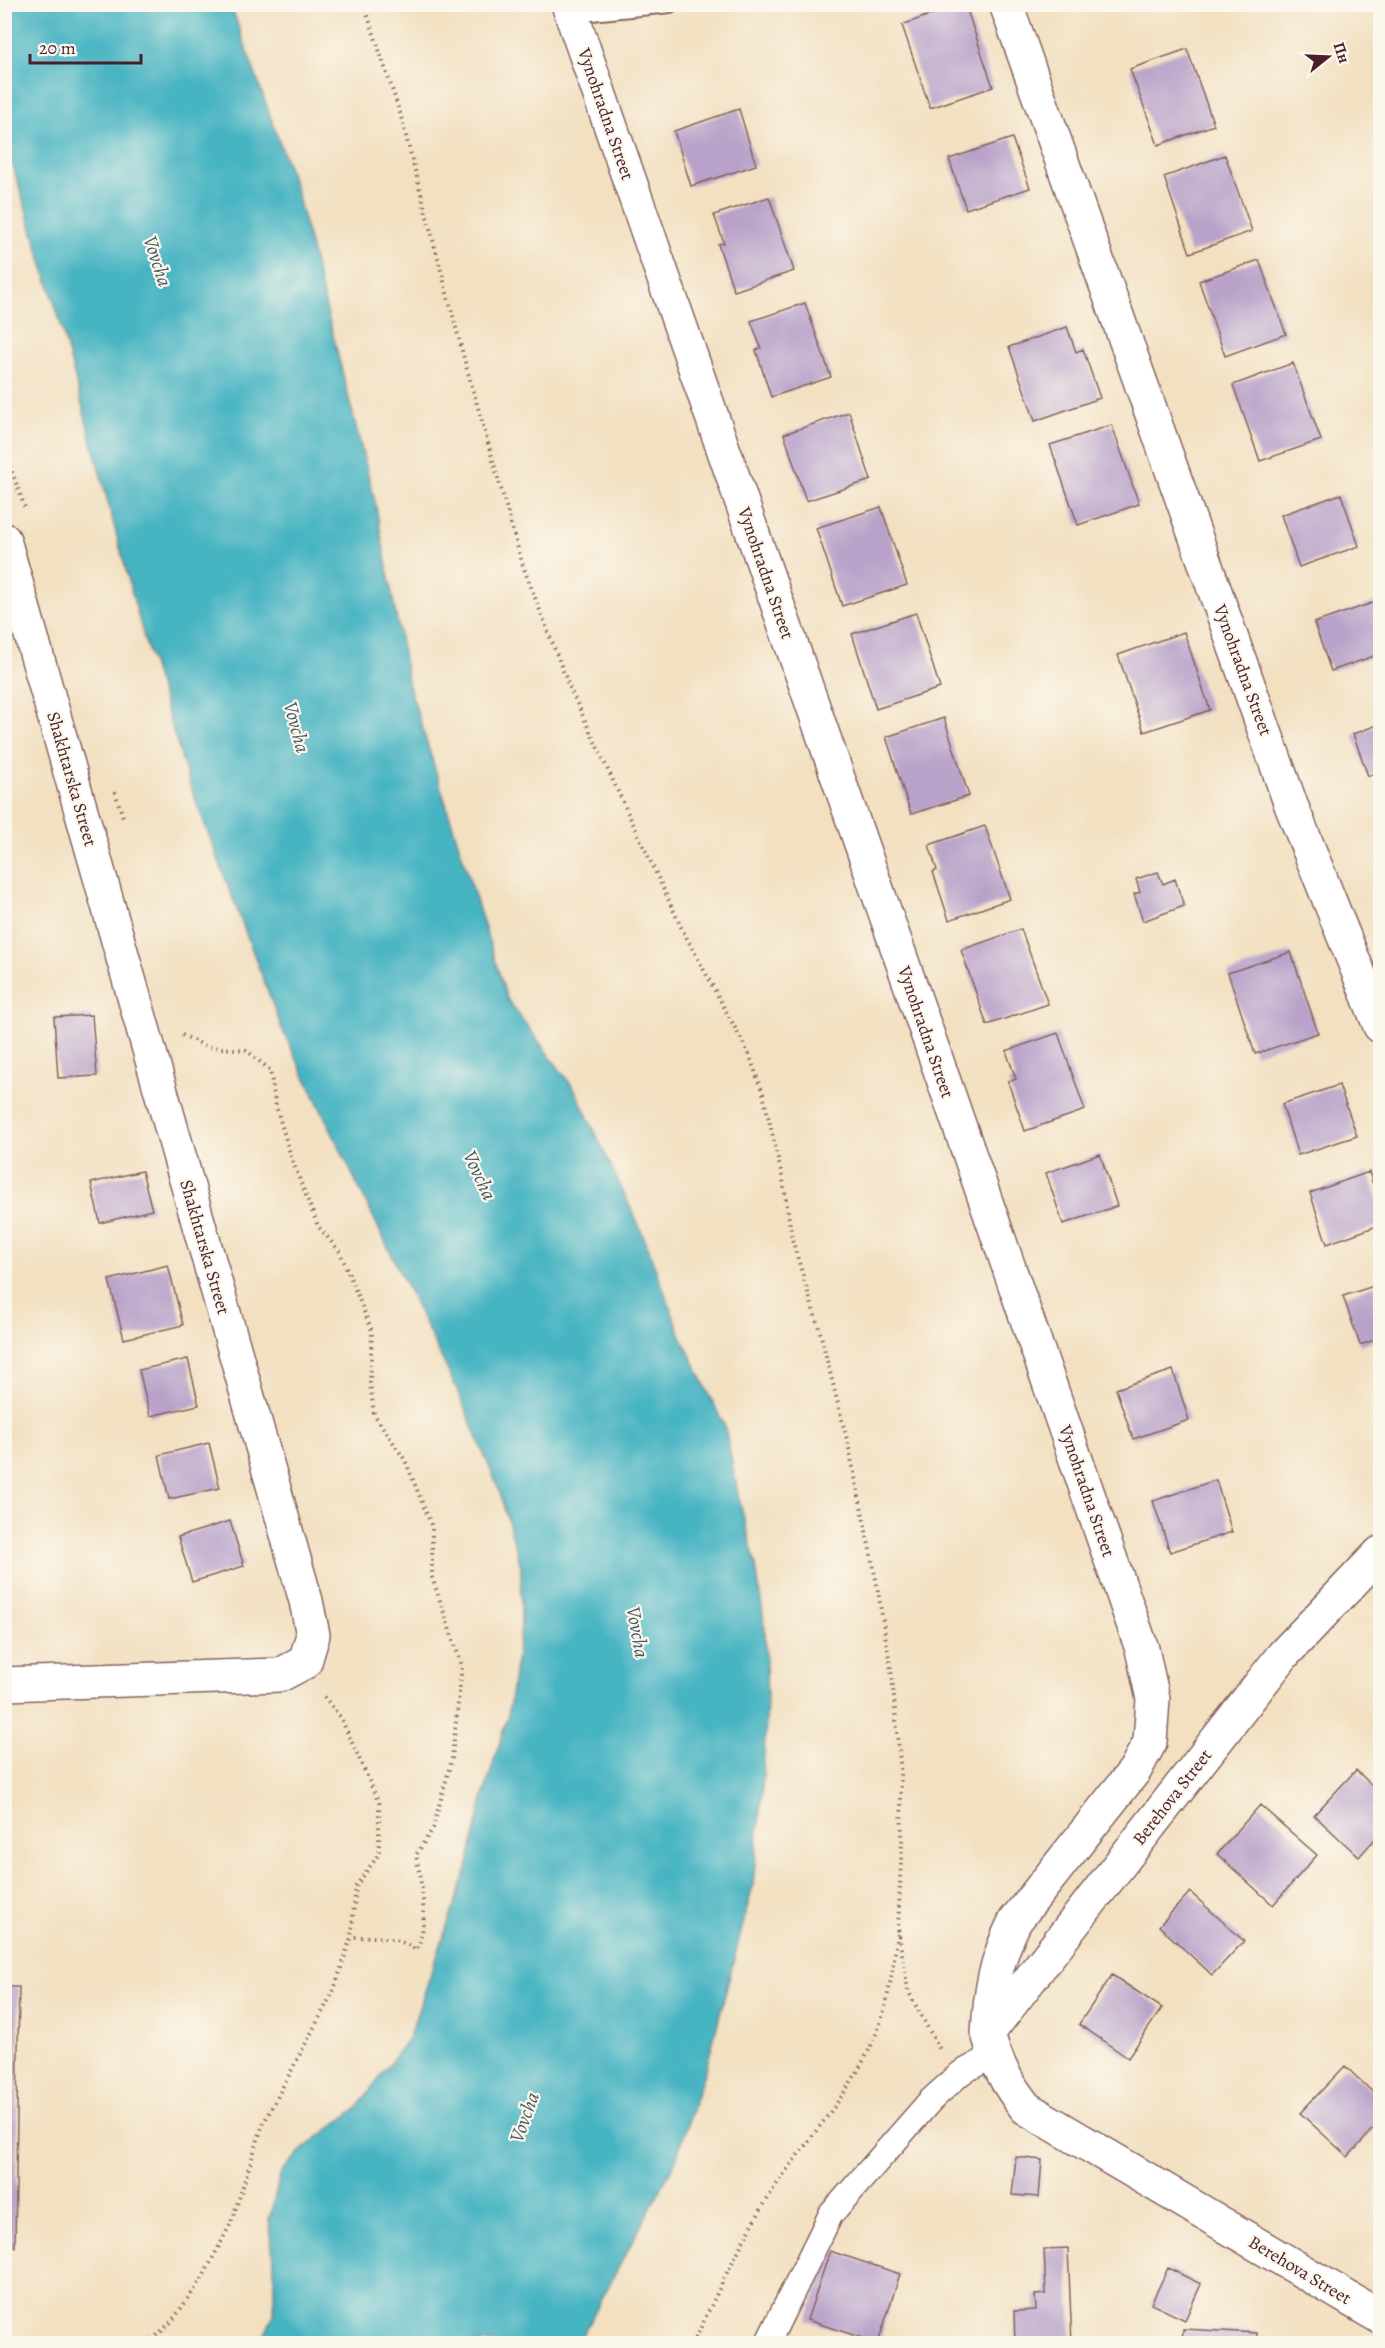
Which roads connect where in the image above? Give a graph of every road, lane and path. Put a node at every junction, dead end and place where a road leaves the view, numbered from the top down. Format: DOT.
graph roads {
  1 [pos="364,4"];
  2 [pos="670,4"];
  3 [pos="1006,4"];
  4 [pos="570,9"];
  5 [pos="4,540"];
  6 [pos="1380,1026"];
  7 [pos="174,1028"];
  8 [pos="1380,1553"];
  9 [pos="305,1662"];
  10 [pos="4,1684"];
  11 [pos="898,1929"];
  12 [pos="351,1937"];
  13 [pos="991,2044"];
  14 [pos="961,2073"];
  15 [pos="1380,2317"];
  16 [pos="148,2343"];
  17 [pos="693,2343"];
  18 [pos="767,2343"];
  1 -- 11 [label="path"];
  2 -- 4 [label="lane"];
  3 -- 6 [label="street, Vynohradna Street"];
  4 -- 13 [label="street, Vynohradna Street"];
  5 -- 9 [label="street, Shakhtarska Street"];
  7 -- 12 [label="path"];
  8 -- 13 [label="street, Berehova Street"];
  9 -- 10 [label="street"];
  9 -- 12 [label="path"];
  11 -- 14 [label="path"];
  11 -- 17 [label="path"];
  12 -- 16 [label="path"];
  13 -- 14 [label="street, Berehova Street"];
  13 -- 15 [label="street, Berehova Street"];
  14 -- 18 [label="street, Berehova Street"];
}
